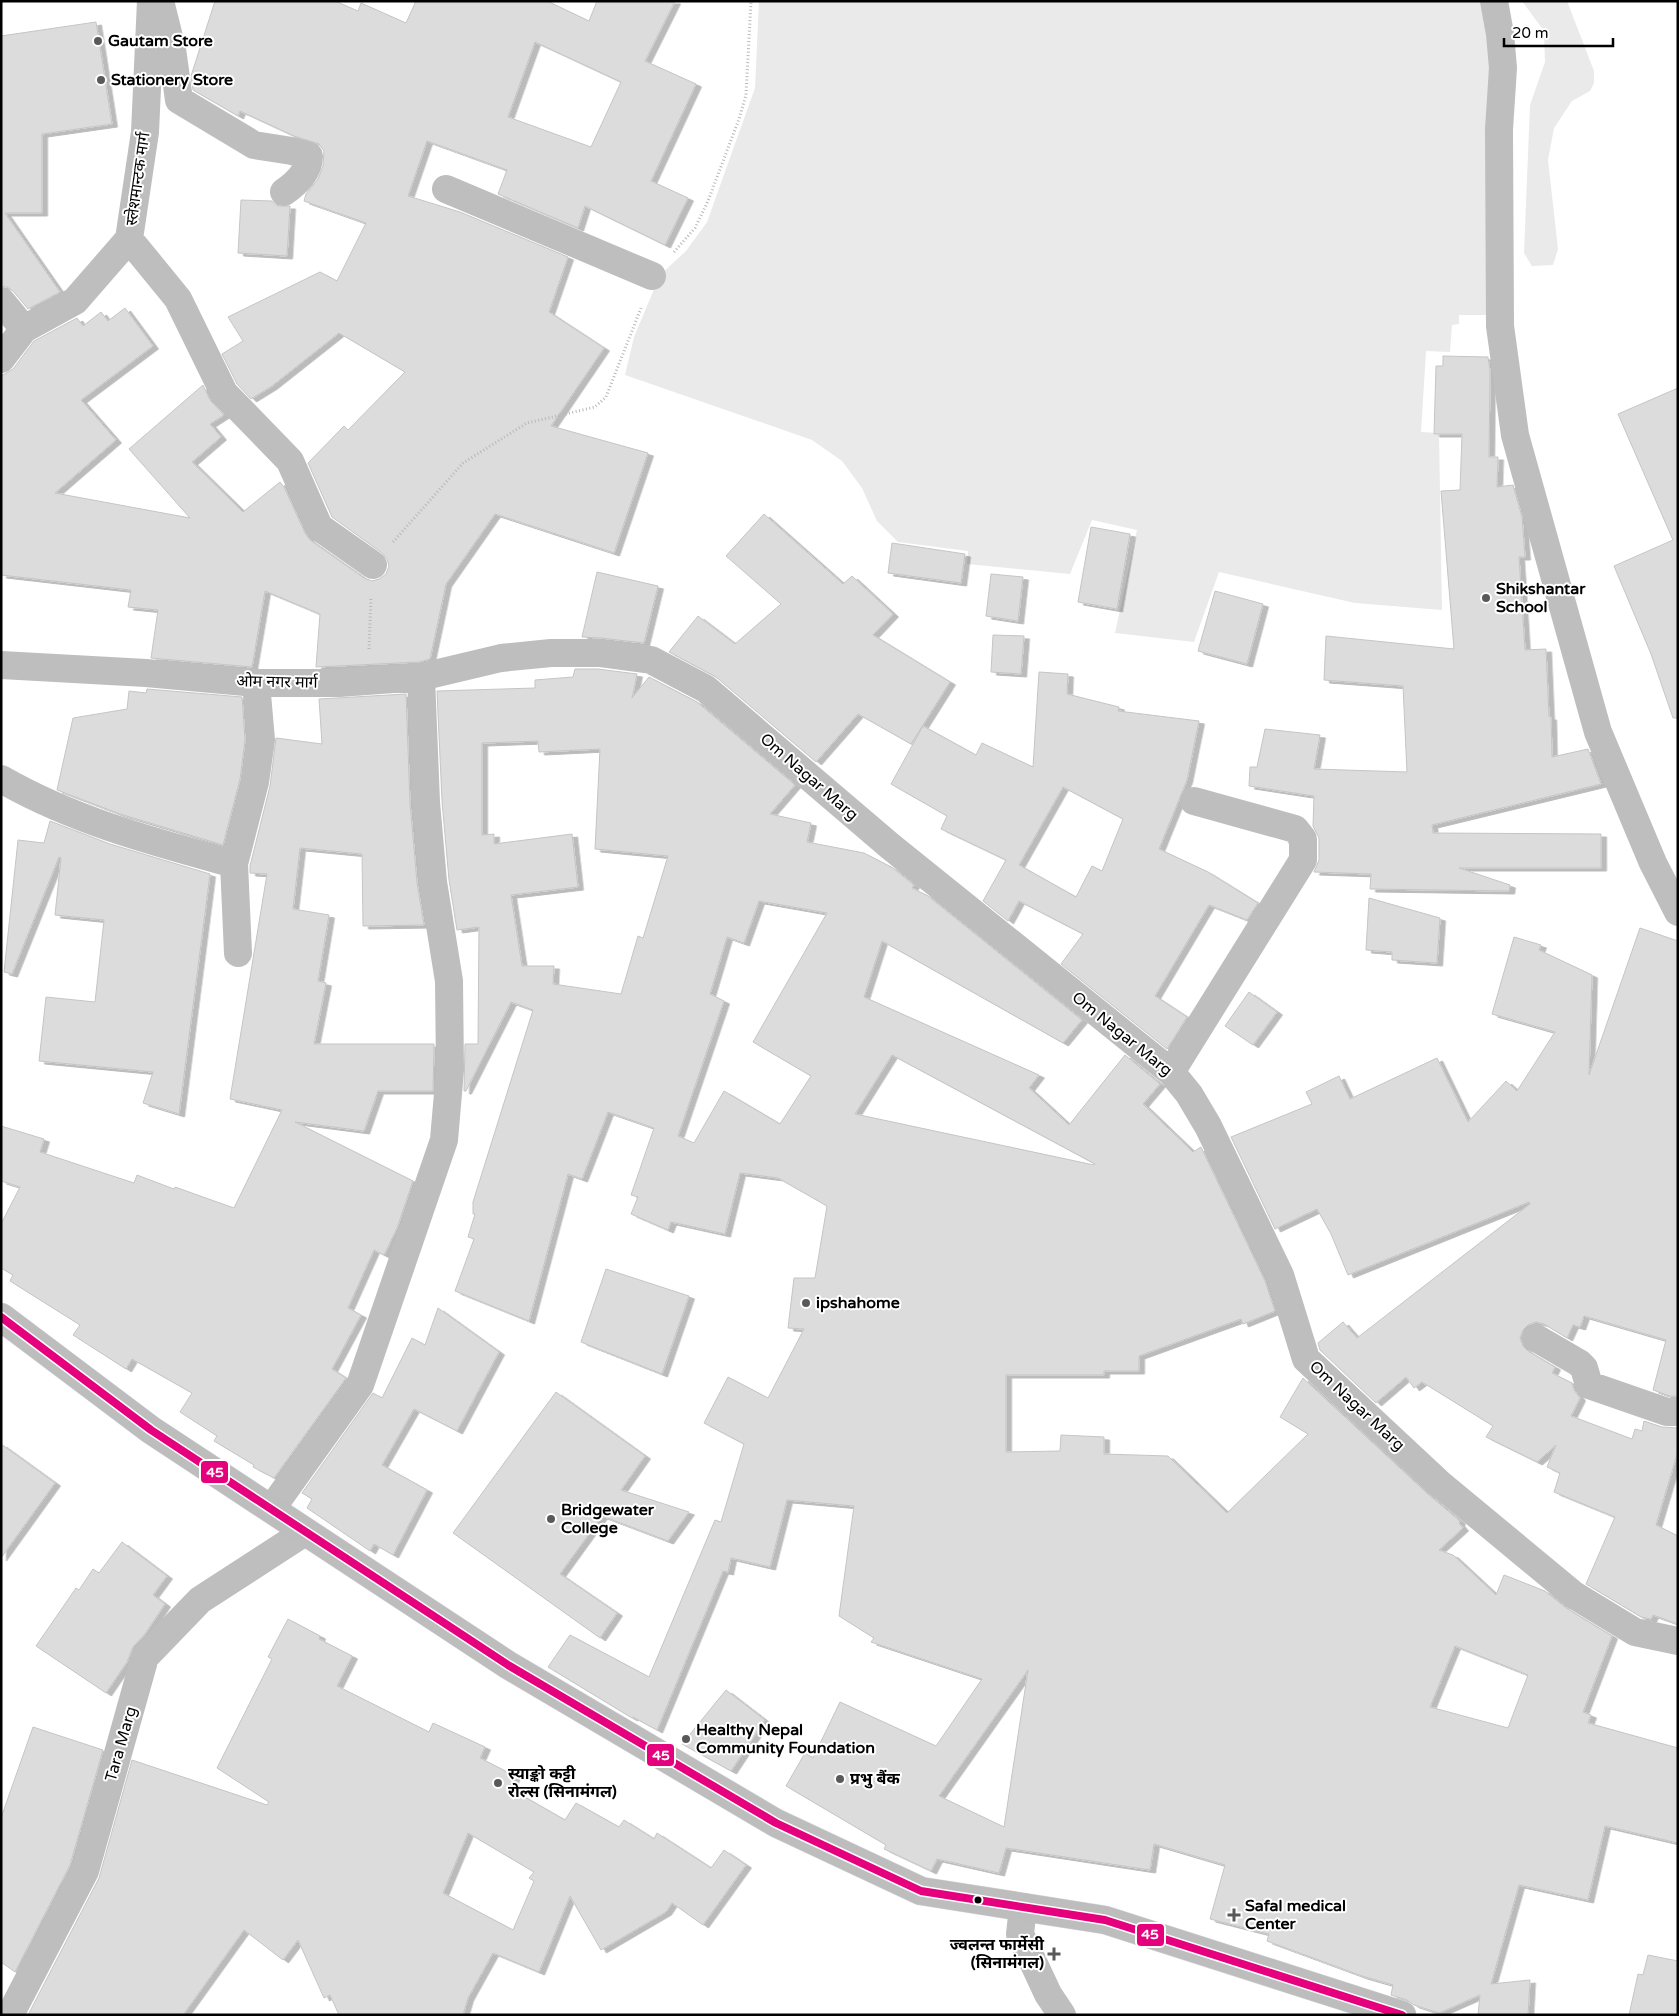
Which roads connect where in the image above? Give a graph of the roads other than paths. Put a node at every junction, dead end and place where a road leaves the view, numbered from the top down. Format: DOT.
graph roads {
  1 [pos="151,1"];
  2 [pos="160,1"];
  3 [pos="1494,1"];
  4 [pos="446,189"];
  5 [pos="284,192"];
  6 [pos="129,239"];
  7 [pos="652,276"];
  8 [pos="1,301"];
  9 [pos="24,329"];
  10 [pos="1,359"];
  11 [pos="373,565"];
  12 [pos="551,653"];
  13 [pos="1,665"];
  14 [pos="421,677"];
  15 [pos="256,683"];
  16 [pos="1,779"];
  17 [pos="1194,800"];
  18 [pos="234,864"];
  19 [pos="1678,912"];
  20 [pos="238,953"];
  21 [pos="1171,1072"];
  22 [pos="1,1317"];
  23 [pos="1536,1338"];
  24 [pos="1678,1412"];
  25 [pos="272,1508"];
  26 [pos="305,1532"];
  27 [pos="1678,1641"];
  28 [pos="1023,1907"];
  29 [pos="10,2015"];
  30 [pos="1062,2015"];
  31 [pos="1402,2015"];
  1 -- 6 [label="street, स्लेशमान्टक मार्ग"];
  2 -- 5 [label="street"];
  3 -- 19 [label="street"];
  4 -- 7 [label="street"];
  6 -- 9 [label="street, स्लेशमान्टक मार्ग"];
  6 -- 11 [label="street"];
  8 -- 9 [label="street"];
  9 -- 10 [label="street, स्लेशमान्टक मार्ग"];
  12 -- 14 [label="street, ओम नगर मार्ग"];
  12 -- 21 [label="street, Om Nagar Marg"];
  13 -- 15 [label="street, ओम नगर मार्ग"];
  14 -- 15 [label="street, ओम नगर मार्ग"];
  14 -- 25 [label="street"];
  15 -- 18 [label="street"];
  16 -- 18 [label="street"];
  17 -- 21 [label="street"];
  18 -- 20 [label="street"];
  21 -- 27 [label="street, Om Nagar Marg"];
  22 -- 25 [label="main road"];
  23 -- 24 [label="street"];
  25 -- 26 [label="main road"];
  26 -- 28 [label="main road"];
  26 -- 29 [label="street, Tara Marg"];
  28 -- 30 [label="street"];
  28 -- 31 [label="main road"];
}
